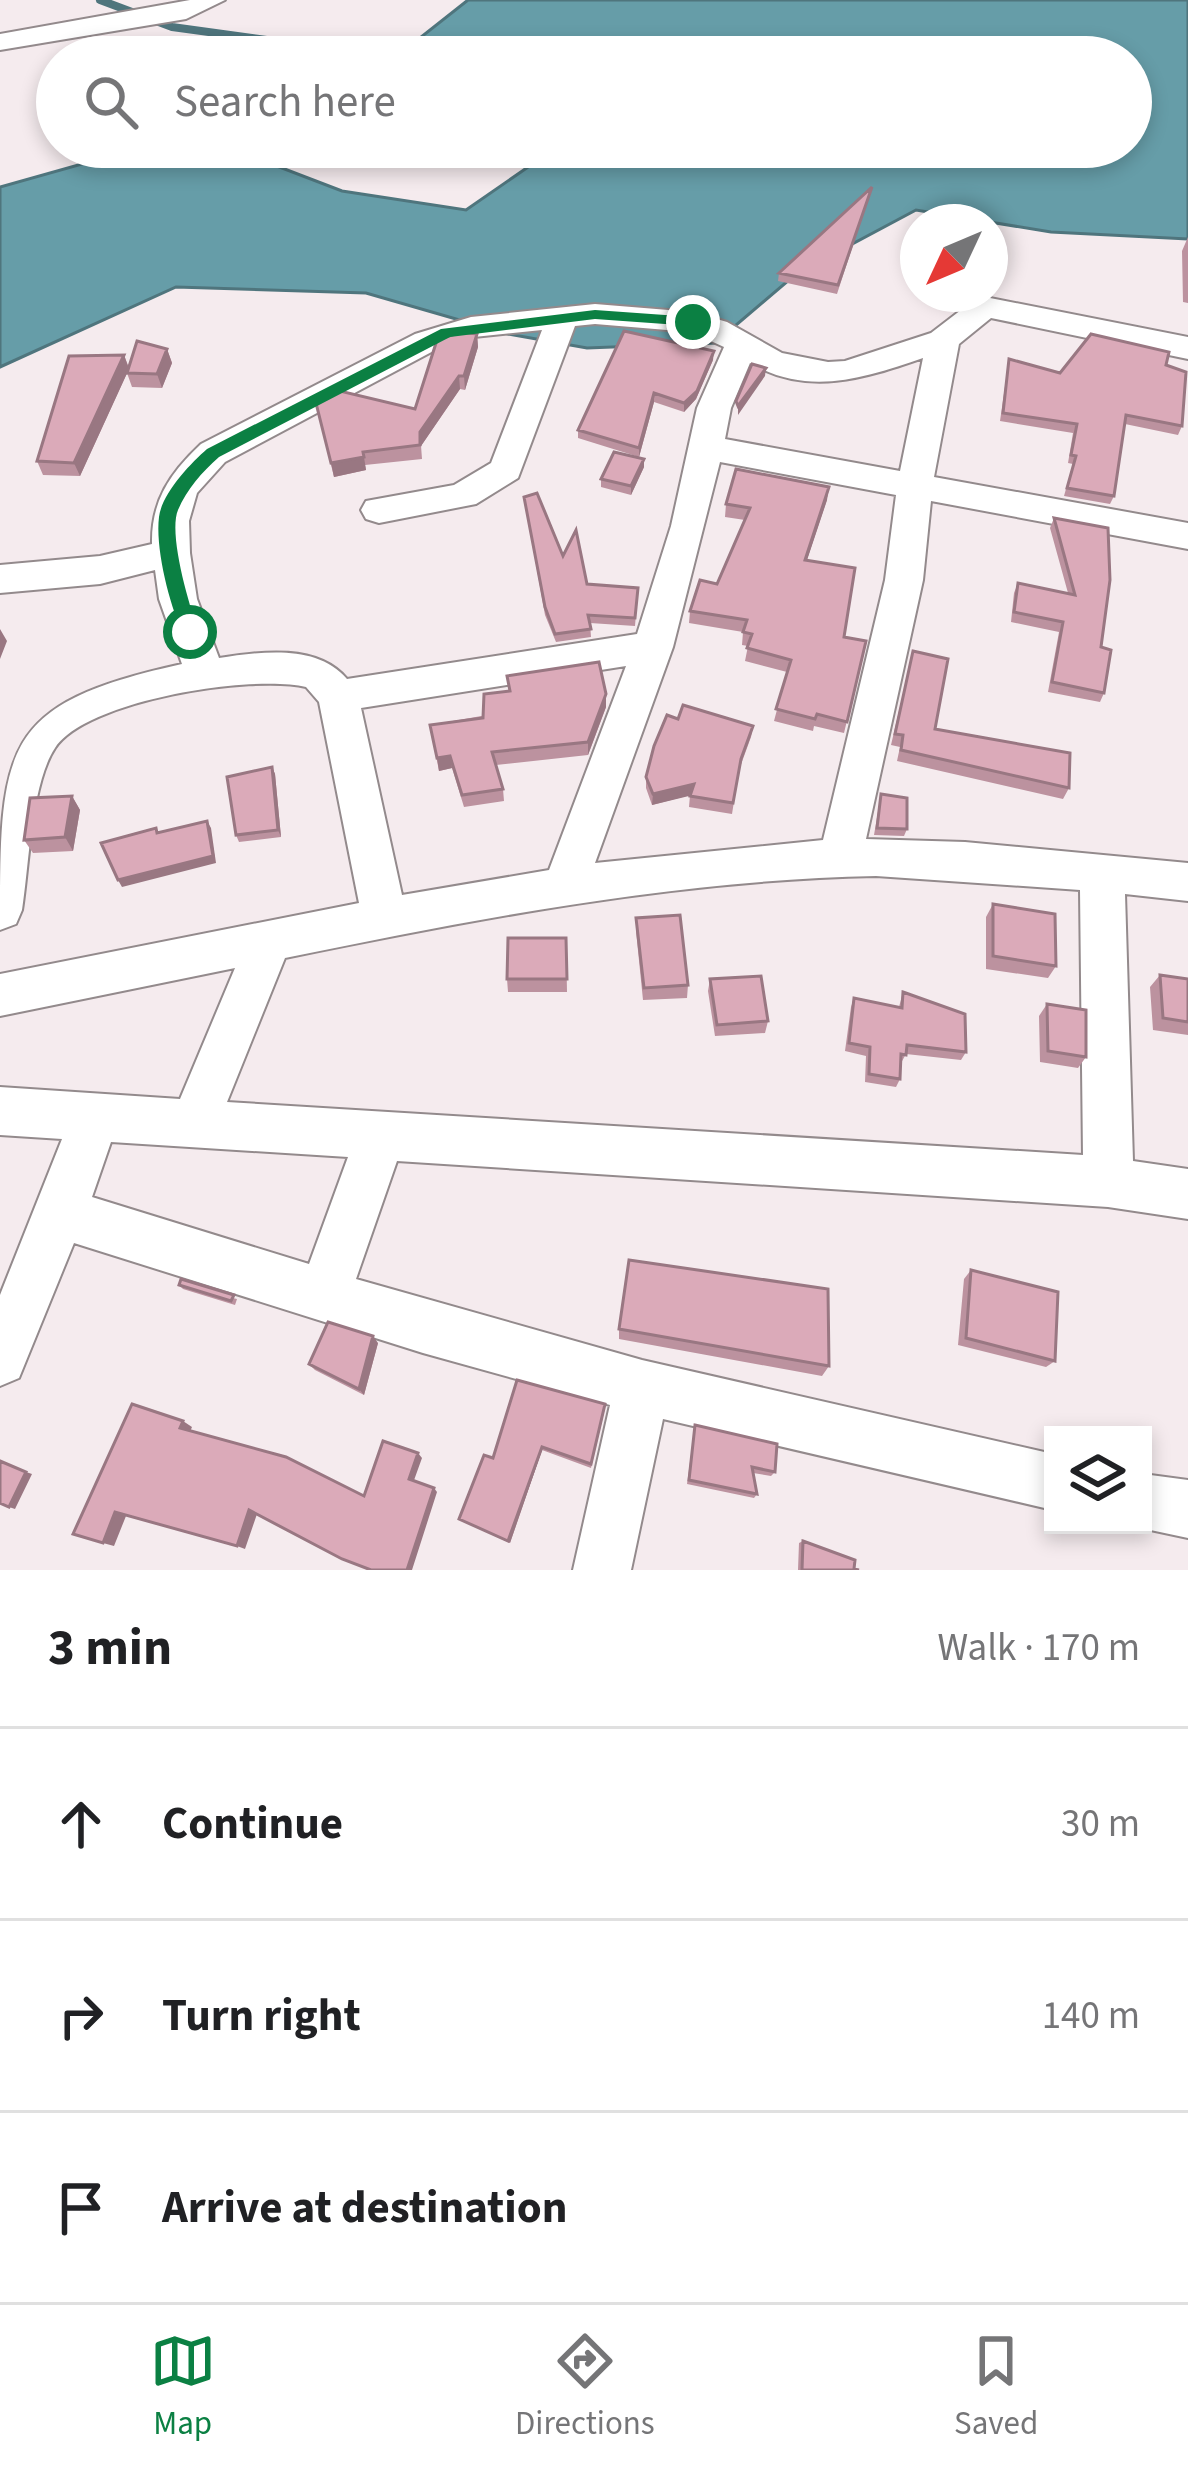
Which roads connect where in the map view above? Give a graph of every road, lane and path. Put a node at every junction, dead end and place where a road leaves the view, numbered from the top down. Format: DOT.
graph roads {
  1 [pos="212,0"];
  2 [pos="0,42"];
  3 [pos="563,316"];
  4 [pos="944,340"];
  5 [pos="741,345"];
  6 [pos="1188,348"];
  7 [pos="704,447"];
  8 [pos="915,484"];
  9 [pos="379,510"];
  10 [pos="1188,536"];
  11 [pos="171,553"];
  12 [pos="0,579"];
  13 [pos="653,647"];
  14 [pos="205,674"];
  15 [pos="338,696"];
  16 [pos="840,858"];
  17 [pos="1102,874"];
  18 [pos="1188,882"];
  19 [pos="566,883"];
  20 [pos="0,910"];
  21 [pos="384,917"];
  22 [pos="268,945"];
  23 [pos="0,995"];
  24 [pos="0,1111"];
  25 [pos="94,1118"];
  26 [pos="195,1120"];
  27 [pos="382,1133"];
  28 [pos="1108,1182"];
  29 [pos="1188,1194"];
  30 [pos="62,1213"];
  31 [pos="324,1296"];
  32 [pos="0,1359"];
  33 [pos="641,1387"];
  34 [pos="1044,1480"];
  35 [pos="1152,1504"];
  36 [pos="1188,1509"];
  37 [pos="602,1570"];
  1 -- 2 [label="street"];
  3 -- 5 [label="street"];
  3 -- 9 [label="street"];
  3 -- 11 [label="street"];
  4 -- 5 [label="street"];
  4 -- 6 [label="street"];
  4 -- 8 [label="street"];
  5 -- 7 [label="street"];
  7 -- 8 [label="street"];
  7 -- 13 [label="street"];
  8 -- 10 [label="street"];
  8 -- 16 [label="street"];
  11 -- 12 [label="street"];
  11 -- 14 [label="street"];
  13 -- 15 [label="street"];
  13 -- 19 [label="street"];
  14 -- 15 [label="street"];
  14 -- 20 [label="street"];
  15 -- 21 [label="street"];
  16 -- 17 [label="street"];
  16 -- 19 [label="street"];
  17 -- 18 [label="street"];
  17 -- 28 [label="street"];
  19 -- 21 [label="street"];
  21 -- 22 [label="street"];
  22 -- 23 [label="street"];
  22 -- 26 [label="street"];
  24 -- 25 [label="street"];
  25 -- 26 [label="street"];
  25 -- 30 [label="street"];
  26 -- 27 [label="street"];
  27 -- 28 [label="street"];
  27 -- 31 [label="street"];
  28 -- 29 [label="street"];
  30 -- 31 [label="street"];
  30 -- 32 [label="street"];
  31 -- 33 [label="street"];
  33 -- 34 [label="street"];
  33 -- 37 [label="street"];
  35 -- 36 [label="street"];
}
